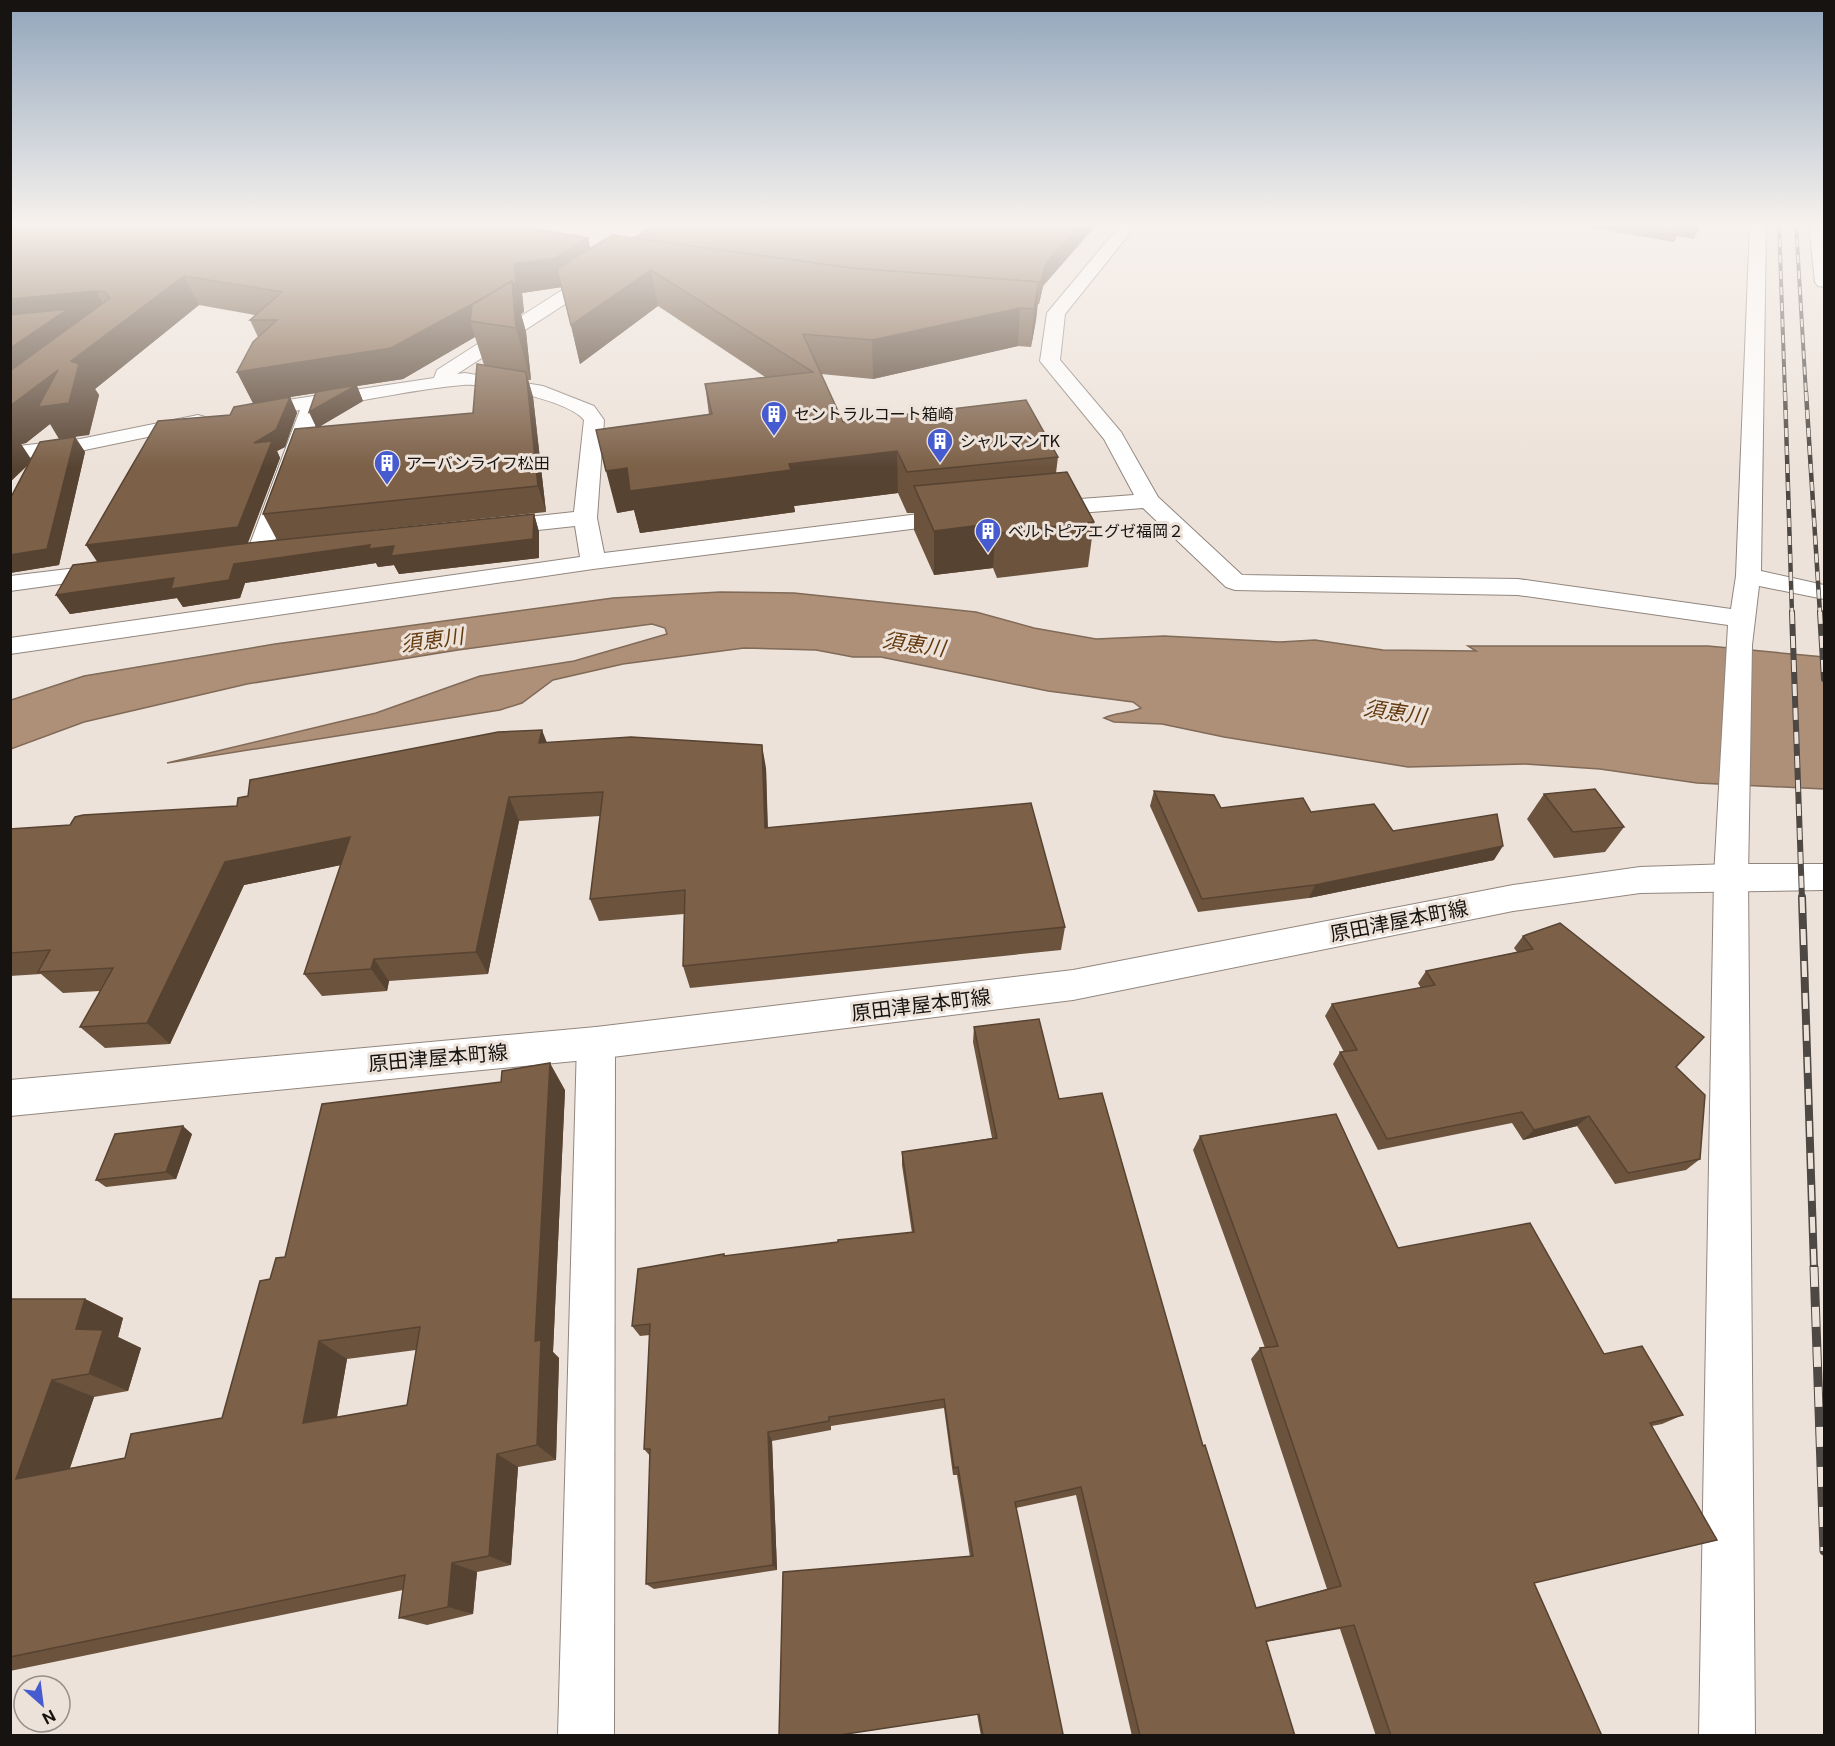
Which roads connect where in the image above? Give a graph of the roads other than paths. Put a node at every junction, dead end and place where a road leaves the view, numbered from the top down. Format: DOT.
graph roads {
  1 [pos="552,304"];
  2 [pos="1052,304"];
  3 [pos="1756,304"];
  4 [pos="443,380"];
  5 [pos="314,401"];
  6 [pos="10,454"];
  7 [pos="1149,501"];
  8 [pos="1021,510"];
  9 [pos="986,513"];
  10 [pos="585,518"];
  11 [pos="468,530"];
  12 [pos="259,552"];
  13 [pos="593,562"];
  14 [pos="129,569"];
  15 [pos="1748,576"];
  16 [pos="10,584"];
  17 [pos="1824,592"];
  18 [pos="1741,632"];
  19 [pos="10,646"];
  20 [pos="1732,859"];
  21 [pos="1824,877"];
  22 [pos="596,1043"];
  23 [pos="10,1098"];
  24 [pos="586,1736"];
  25 [pos="1727,1736"];
  1 -- 4 [label="street"];
  2 -- 7 [label="street"];
  3 -- 15 [label="street"];
  4 -- 5 [label="street"];
  4 -- 10 [label="street"];
  5 -- 6 [label="street"];
  5 -- 12 [label="street"];
  7 -- 8 [label="street"];
  7 -- 18 [label="street"];
  9 -- 13 [label="street"];
  10 -- 11 [label="street"];
  10 -- 13 [label="street"];
  13 -- 19 [label="street"];
  14 -- 16 [label="street"];
  15 -- 17 [label="street"];
  15 -- 18 [label="street"];
  18 -- 20 [label="street"];
  20 -- 21 [label="street, 原田津屋本町線"];
  20 -- 22 [label="street, 原田津屋本町線"];
  20 -- 25 [label="street"];
  22 -- 23 [label="street, 原田津屋本町線"];
  22 -- 24 [label="street"];
}
